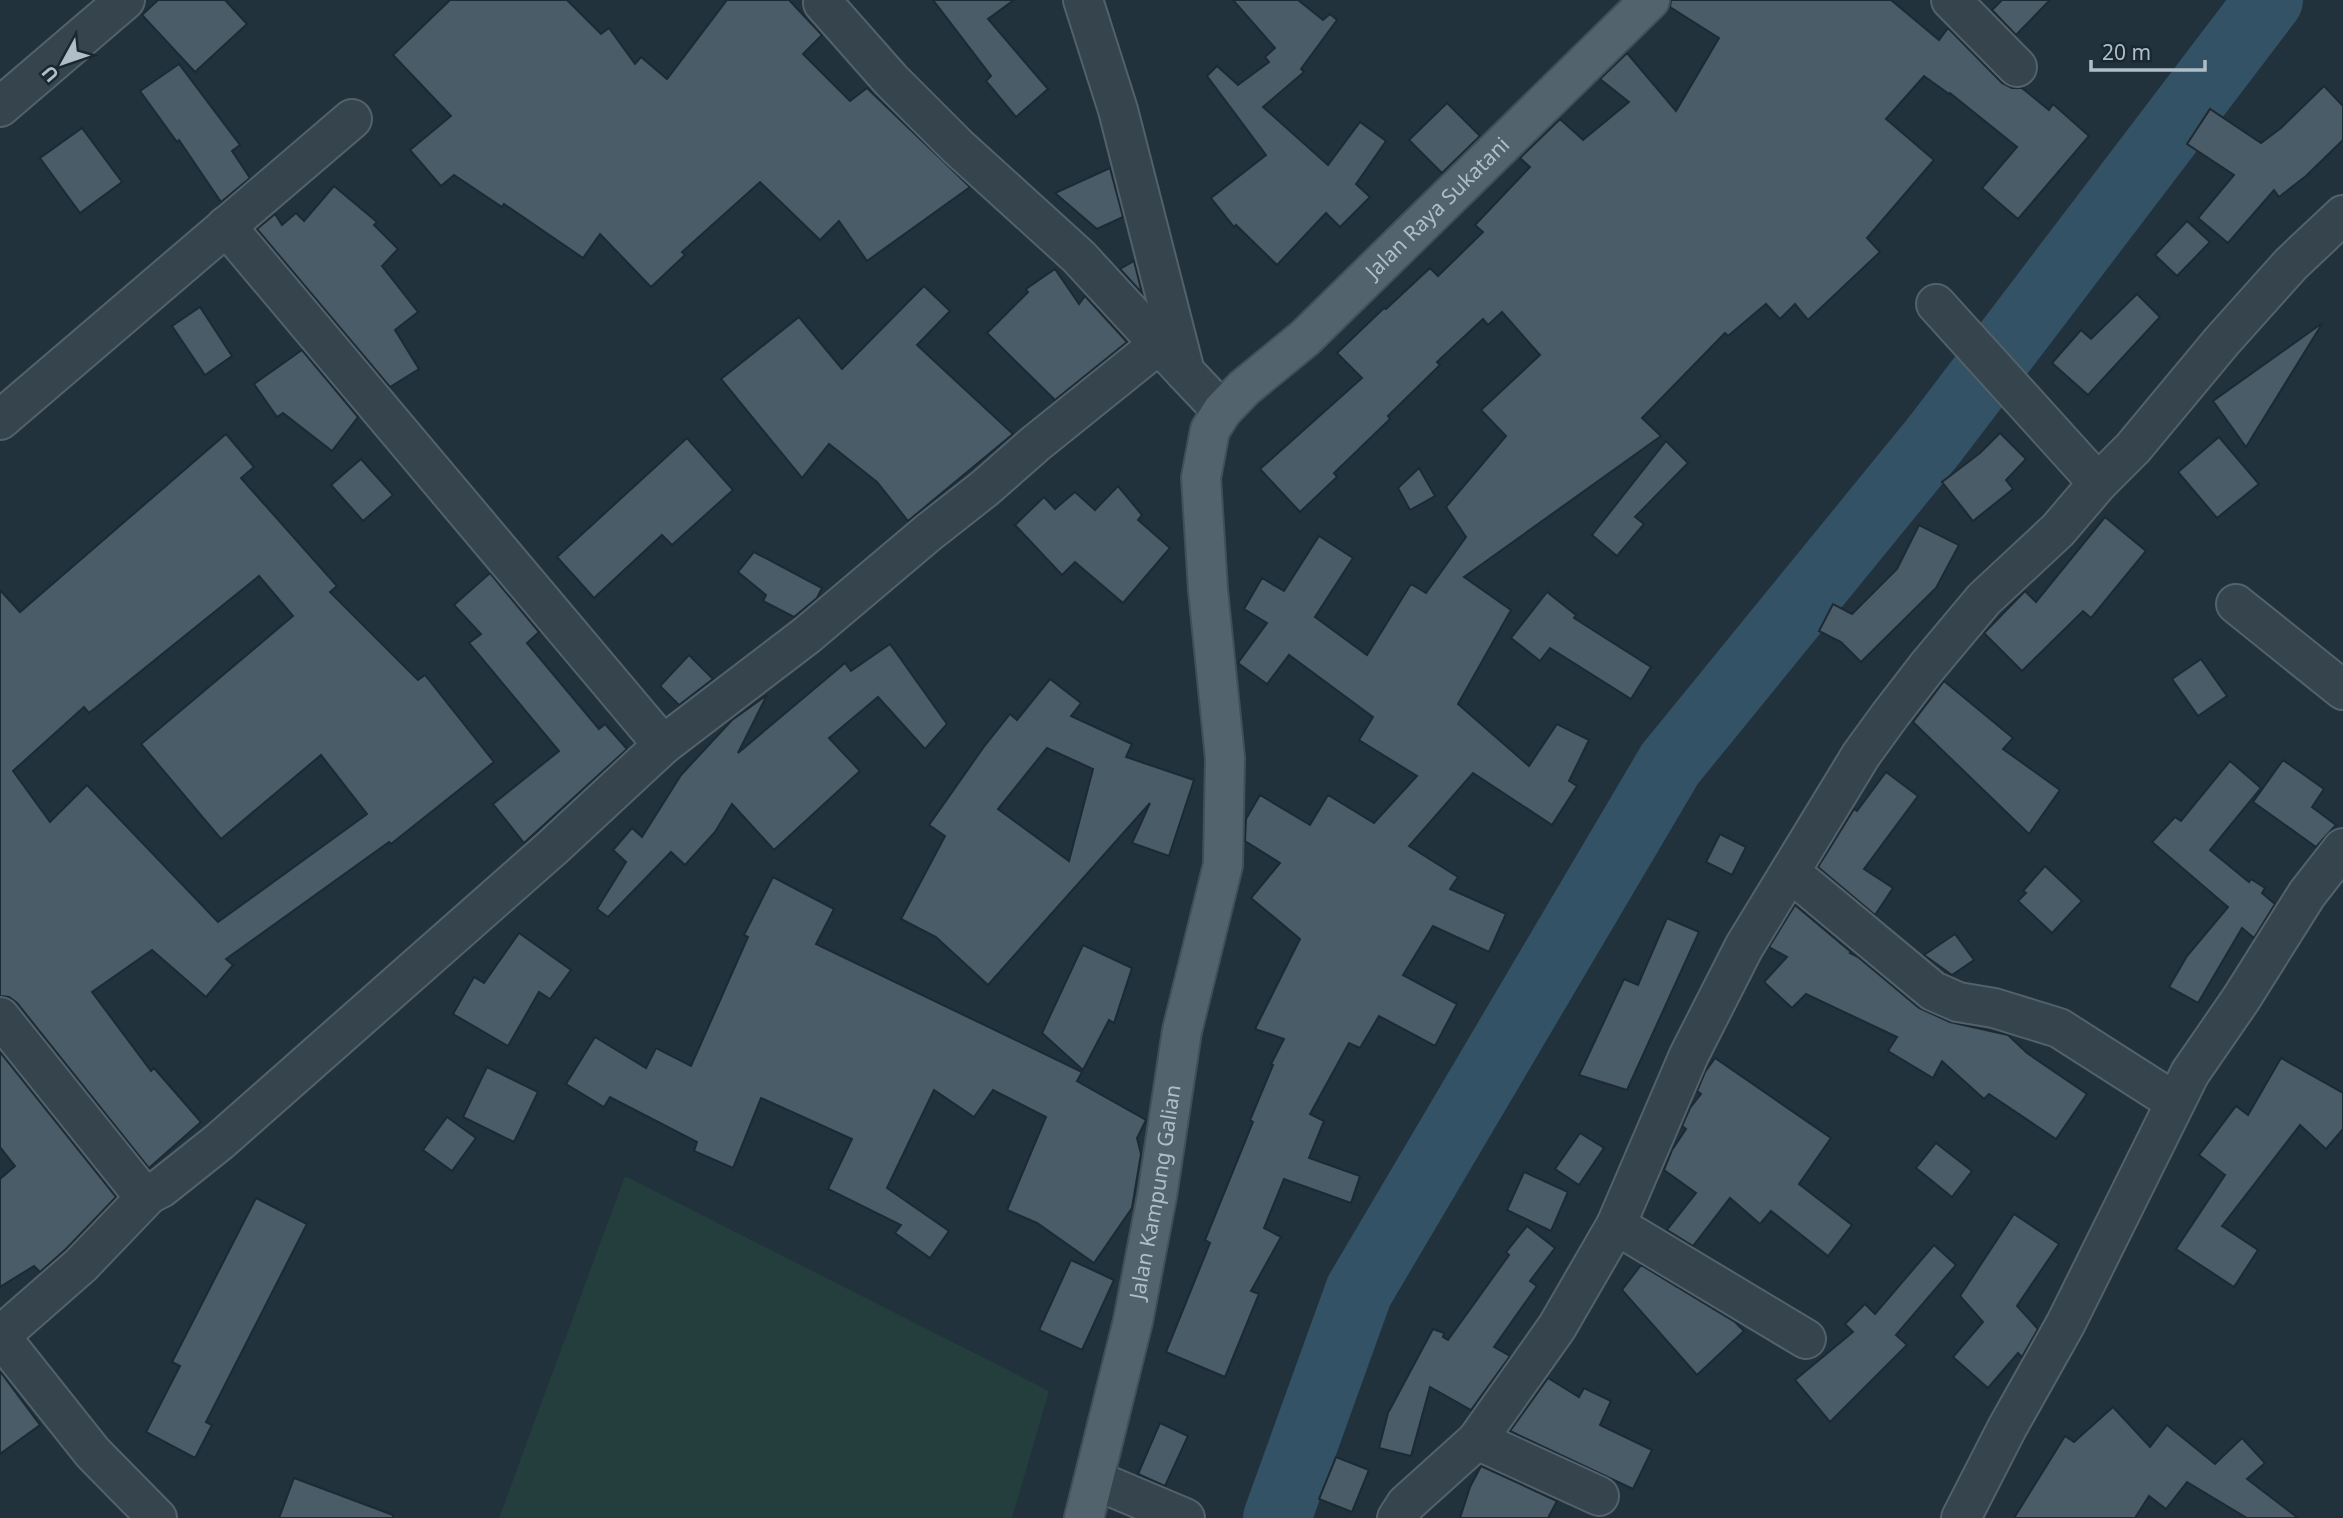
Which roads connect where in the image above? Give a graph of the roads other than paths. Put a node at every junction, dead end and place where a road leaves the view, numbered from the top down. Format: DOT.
graph roads {
  1 [pos="125,0"];
  2 [pos="1083,0"];
  3 [pos="1650,0"];
  4 [pos="1951,0"];
  5 [pos="821,1"];
  6 [pos="2017,67"];
  7 [pos="0,107"];
  8 [pos="352,119"];
  9 [pos="2343,215"];
  10 [pos="226,226"];
  11 [pos="1937,304"];
  12 [pos="1158,345"];
  13 [pos="1185,372"];
  14 [pos="1222,411"];
  15 [pos="0,420"];
  16 [pos="2098,483"];
  17 [pos="2236,604"];
  18 [pos="2343,690"];
  19 [pos="663,745"];
  20 [pos="2343,848"];
  21 [pos="1223,865"];
  22 [pos="1790,872"];
  23 [pos="0,1017"];
  24 [pos="2175,1101"];
  25 [pos="149,1194"];
  26 [pos="1616,1225"];
  27 [pos="0,1336"];
  28 [pos="1806,1339"];
  29 [pos="1477,1440"];
  30 [pos="1095,1480"];
  31 [pos="1599,1496"];
  32 [pos="157,1518"];
  33 [pos="1084,1518"];
  34 [pos="1185,1518"];
  35 [pos="1396,1518"];
  36 [pos="1961,1518"];
  1 -- 7 [label="street"];
  2 -- 13 [label="street"];
  3 -- 14 [label="main road, Jalan Raya Sukatani"];
  4 -- 6 [label="street"];
  5 -- 12 [label="street"];
  8 -- 10 [label="street"];
  9 -- 16 [label="street"];
  10 -- 15 [label="street"];
  10 -- 19 [label="street"];
  11 -- 16 [label="street"];
  12 -- 13 [label="street"];
  12 -- 19 [label="street"];
  13 -- 14 [label="street"];
  14 -- 21 [label="main road, Jalan Raya Sukatani"];
  16 -- 22 [label="street"];
  17 -- 18 [label="street"];
  19 -- 25 [label="street"];
  20 -- 24 [label="street"];
  21 -- 30 [label="main road, Jalan Kampung Galian"];
  22 -- 24 [label="street"];
  22 -- 26 [label="street"];
  23 -- 25 [label="street"];
  24 -- 36 [label="street"];
  25 -- 27 [label="street"];
  26 -- 28 [label="street"];
  26 -- 29 [label="street"];
  27 -- 32 [label="street"];
  29 -- 31 [label="street"];
  29 -- 35 [label="street"];
  30 -- 33 [label="main road, Jalan Kampung Galian"];
  30 -- 34 [label="street"];
}
